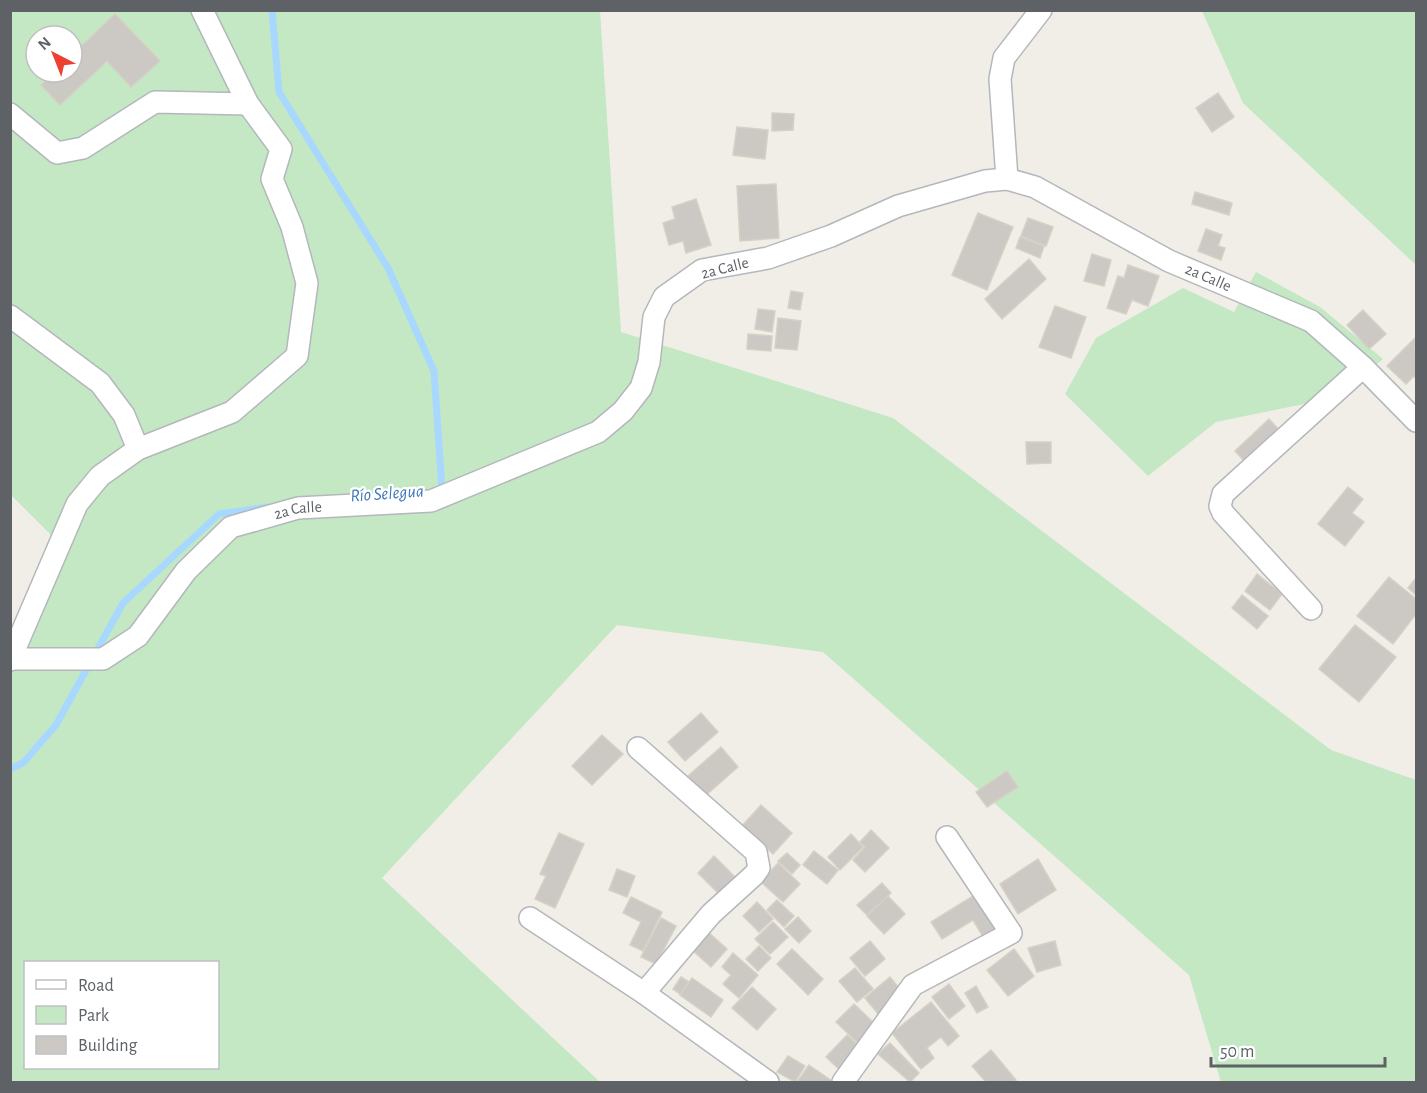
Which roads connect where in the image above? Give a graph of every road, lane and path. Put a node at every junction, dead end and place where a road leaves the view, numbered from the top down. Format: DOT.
graph roads {
  1 [pos="202,10"];
  2 [pos="1041,10"];
  3 [pos="248,104"];
  4 [pos="10,114"];
  5 [pos="1007,179"];
  6 [pos="10,316"];
  7 [pos="1363,367"];
  8 [pos="1416,420"];
  9 [pos="138,449"];
  10 [pos="1311,609"];
  11 [pos="11,660"];
  12 [pos="638,747"];
  13 [pos="947,837"];
  14 [pos="530,918"];
  15 [pos="644,993"];
  16 [pos="768,1083"];
  17 [pos="843,1083"];
  1 -- 3 [label="street"];
  2 -- 5 [label="street"];
  3 -- 4 [label="street"];
  3 -- 9 [label="street"];
  5 -- 7 [label="street, 2a Calle"];
  5 -- 11 [label="street, 2a Calle"];
  6 -- 9 [label="street"];
  7 -- 8 [label="street, 2a Calle"];
  7 -- 10 [label="street"];
  9 -- 11 [label="street"];
  12 -- 15 [label="street"];
  13 -- 17 [label="street"];
  14 -- 15 [label="street"];
  15 -- 16 [label="street"];
}
